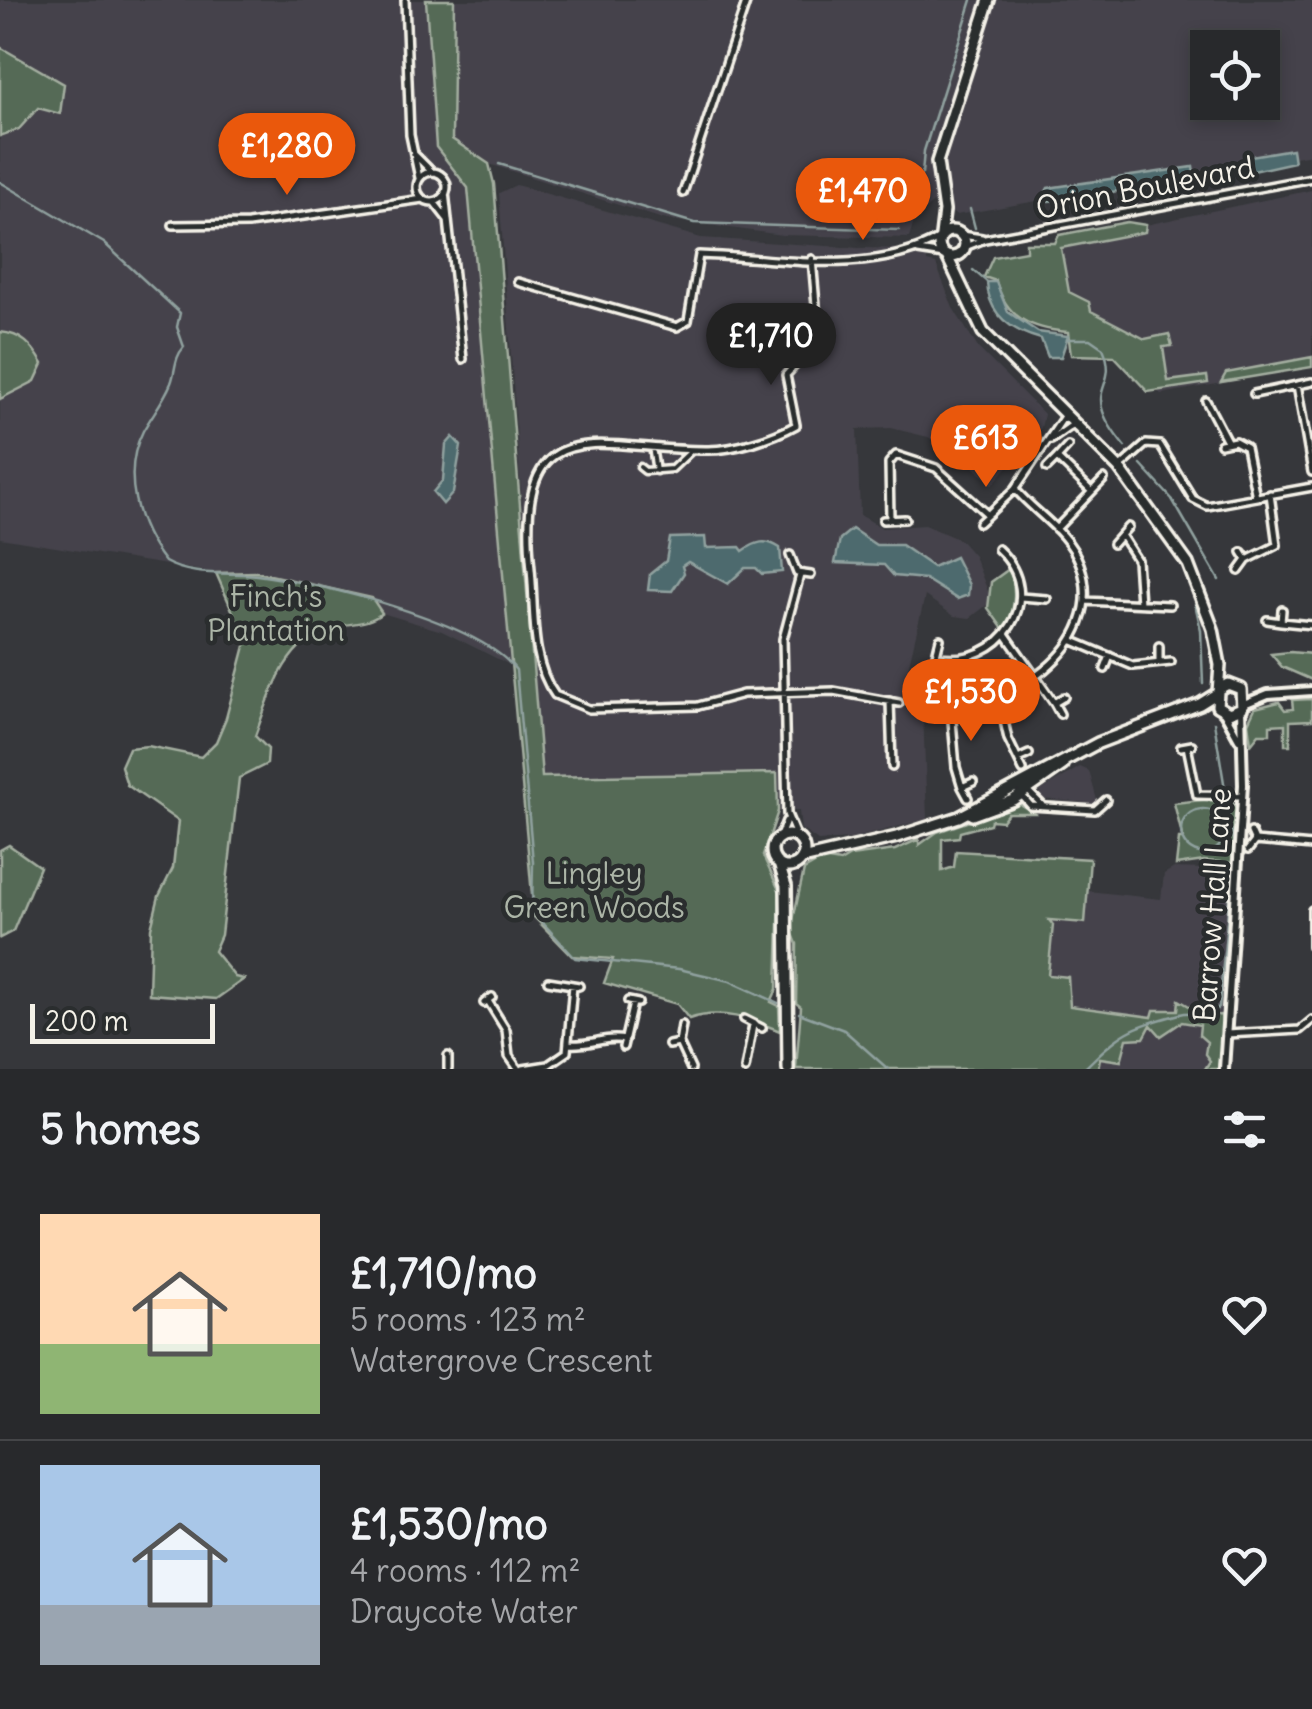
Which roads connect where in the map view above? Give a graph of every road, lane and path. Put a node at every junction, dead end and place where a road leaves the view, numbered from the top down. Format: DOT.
graph roads {
  1 [pos="405,0"];
  2 [pos="746,0"];
  3 [pos="990,0"];
  4 [pos="414,153"];
  5 [pos="432,172"];
  6 [pos="420,178"];
  7 [pos="1312,178"];
  8 [pos="417,186"];
  9 [pos="446,192"];
  10 [pos="683,193"];
  11 [pos="423,199"];
  12 [pos="401,202"];
  13 [pos="434,202"];
  14 [pos="944,211"];
  15 [pos="449,222"];
  16 [pos="174,225"];
  17 [pos="959,233"];
  18 [pos="940,237"];
  19 [pos="985,238"];
  20 [pos="963,250"];
  21 [pos="916,251"];
  22 [pos="946,255"];
  23 [pos="812,259"];
  24 [pos="958,274"];
  25 [pos="518,282"];
  26 [pos="463,359"];
  27 [pos="1312,382"];
  28 [pos="1297,385"];
  29 [pos="1254,394"];
  30 [pos="1206,402"];
  31 [pos="1066,414"];
  32 [pos="1075,424"];
  33 [pos="1051,440"];
  34 [pos="1068,446"];
  35 [pos="692,450"];
  36 [pos="653,453"];
  37 [pos="1057,458"];
  38 [pos="640,467"];
  39 [pos="1047,468"];
  40 [pos="1119,468"];
  41 [pos="656,471"];
  42 [pos="1312,472"];
  43 [pos="1104,479"];
  44 [pos="1312,486"];
  45 [pos="1014,489"];
  46 [pos="1092,491"];
  47 [pos="1270,494"];
  48 [pos="1256,497"];
  49 [pos="987,514"];
  50 [pos="904,519"];
  51 [pos="979,523"];
  52 [pos="1128,527"];
  53 [pos="1056,529"];
  54 [pos="1122,535"];
  55 [pos="1113,544"];
  56 [pos="998,549"];
  57 [pos="1242,552"];
  58 [pos="790,555"];
  59 [pos="1247,560"];
  60 [pos="1239,572"];
  61 [pos="800,574"];
  62 [pos="811,575"];
  63 [pos="1018,597"];
  64 [pos="1046,599"];
  65 [pos="1085,602"];
  66 [pos="1140,603"];
  67 [pos="1158,604"];
  68 [pos="1170,605"];
  69 [pos="1282,610"];
  70 [pos="1158,616"];
  71 [pos="1266,620"];
  72 [pos="1281,622"];
  73 [pos="1312,625"];
  74 [pos="1006,634"];
  75 [pos="940,639"];
  76 [pos="1072,640"];
  77 [pos="1159,646"];
  78 [pos="1110,656"];
  79 [pos="1159,662"];
  80 [pos="1171,662"];
  81 [pos="1220,665"];
  82 [pos="1106,669"];
  83 [pos="1035,675"];
  84 [pos="1237,686"];
  85 [pos="1218,691"];
  86 [pos="1312,691"];
  87 [pos="783,693"];
  88 [pos="1268,694"];
  89 [pos="999,698"];
  90 [pos="1064,698"];
  91 [pos="890,701"];
  92 [pos="899,703"];
  93 [pos="1054,703"];
  94 [pos="1243,706"];
  95 [pos="932,709"];
  96 [pos="951,710"];
  97 [pos="1184,711"];
  98 [pos="1224,712"];
  99 [pos="1060,714"];
  100 [pos="1241,745"];
  101 [pos="1187,746"];
  102 [pos="1029,754"];
  103 [pos="1018,760"];
  104 [pos="892,767"];
  105 [pos="1023,770"];
  106 [pos="973,782"];
  107 [pos="962,787"];
  108 [pos="1022,790"];
  109 [pos="1240,796"];
  110 [pos="968,798"];
  111 [pos="1106,800"];
  112 [pos="787,814"];
  113 [pos="1251,832"];
  114 [pos="778,839"];
  115 [pos="800,841"];
  116 [pos="1255,841"];
  117 [pos="1312,846"];
  118 [pos="829,850"];
  119 [pos="1248,850"];
  120 [pos="799,862"];
  121 [pos="779,864"];
  122 [pos="786,898"];
  123 [pos="1312,910"];
  124 [pos="1312,947"];
  125 [pos="548,981"];
  126 [pos="488,1000"];
  127 [pos="633,1002"];
  128 [pos="744,1019"];
  129 [pos="1312,1020"];
  130 [pos="754,1025"];
  131 [pos="682,1026"];
  132 [pos="762,1028"];
  133 [pos="1226,1034"];
  134 [pos="569,1044"];
  135 [pos="669,1044"];
  136 [pos="679,1044"];
  137 [pos="448,1056"];
  138 [pos="448,1069"];
  139 [pos="521,1069"];
  140 [pos="691,1069"];
  141 [pos="744,1069"];
  142 [pos="788,1069"];
  143 [pos="1224,1069"];
  1 -- 4 [label="street"];
  2 -- 10 [label="street"];
  3 -- 14 [label="main road"];
  4 -- 5 [label="street"];
  4 -- 6 [label="street"];
  5 -- 6 [label="street"];
  5 -- 9 [label="street"];
  6 -- 8 [label="street"];
  7 -- 19 [label="street, Orion Boulevard"];
  8 -- 11 [label="street"];
  8 -- 12 [label="street"];
  9 -- 13 [label="street"];
  9 -- 15 [label="street"];
  11 -- 12 [label="street"];
  11 -- 13 [label="street"];
  12 -- 16 [label="street"];
  13 -- 15 [label="street"];
  14 -- 17 [label="main road"];
  14 -- 18 [label="main road"];
  15 -- 26 [label="street"];
  17 -- 18 [label="main road"];
  17 -- 19 [label="street, Orion Boulevard"];
  17 -- 20 [label="main road"];
  18 -- 21 [label="street"];
  18 -- 22 [label="main road"];
  19 -- 20 [label="street, Orion Boulevard"];
  20 -- 22 [label="main road"];
  20 -- 24 [label="main road"];
  21 -- 22 [label="street"];
  21 -- 23 [label="street"];
  22 -- 24 [label="main road"];
  23 -- 25 [label="street"];
  23 -- 35 [label="street"];
  24 -- 31 [label="main road"];
  27 -- 28 [label="street"];
  28 -- 29 [label="street"];
  28 -- 42 [label="street"];
  30 -- 48 [label="street"];
  31 -- 32 [label="main road"];
  31 -- 33 [label="street"];
  32 -- 33 [label="street"];
  32 -- 40 [label="main road"];
  33 -- 45 [label="street"];
  34 -- 37 [label="street"];
  35 -- 41 [label="street"];
  35 -- 87 [label="street"];
  36 -- 41 [label="street"];
  37 -- 39 [label="street"];
  37 -- 46 [label="street"];
  38 -- 41 [label="street"];
  40 -- 48 [label="street"];
  40 -- 81 [label="main road"];
  43 -- 46 [label="street"];
  44 -- 47 [label="street"];
  45 -- 49 [label="street"];
  45 -- 53 [label="street"];
  46 -- 53 [label="street"];
  47 -- 48 [label="street"];
  47 -- 59 [label="street"];
  49 -- 50 [label="street"];
  49 -- 51 [label="street"];
  52 -- 54 [label="street"];
  53 -- 65 [label="street"];
  54 -- 55 [label="street"];
  54 -- 66 [label="street"];
  56 -- 63 [label="street"];
  57 -- 59 [label="street"];
  58 -- 61 [label="street"];
  59 -- 60 [label="street"];
  61 -- 62 [label="street"];
  61 -- 87 [label="street"];
  63 -- 64 [label="street"];
  63 -- 74 [label="street"];
  65 -- 66 [label="street"];
  65 -- 76 [label="street"];
  66 -- 67 [label="street"];
  67 -- 68 [label="street"];
  67 -- 70 [label="street"];
  69 -- 72 [label="street"];
  71 -- 72 [label="street"];
  72 -- 73 [label="street"];
  74 -- 75 [label="street"];
  74 -- 83 [label="street"];
  76 -- 78 [label="street"];
  76 -- 83 [label="street"];
  77 -- 79 [label="street"];
  78 -- 79 [label="street"];
  78 -- 82 [label="street"];
  79 -- 80 [label="street"];
  81 -- 84 [label="main road"];
  81 -- 85 [label="main road"];
  83 -- 89 [label="street"];
  83 -- 93 [label="street"];
  84 -- 85 [label="main road"];
  84 -- 88 [label="street"];
  84 -- 94 [label="main road"];
  85 -- 97 [label="main road"];
  85 -- 98 [label="main road"];
  86 -- 88 [label="street"];
  87 -- 91 [label="street"];
  87 -- 112 [label="street"];
  88 -- 94 [label="street"];
  89 -- 96 [label="street"];
  89 -- 103 [label="street"];
  90 -- 93 [label="street"];
  91 -- 92 [label="street"];
  91 -- 104 [label="street"];
  93 -- 99 [label="street"];
  94 -- 98 [label="main road"];
  94 -- 100 [label="street, Barrow Hall Lane"];
  95 -- 96 [label="street"];
  96 -- 107 [label="street"];
  97 -- 98 [label="main road"];
  97 -- 108 [label="main road"];
  98 -- 100 [label="street, Barrow Hall Lane"];
  100 -- 109 [label="street, Barrow Hall Lane"];
  101 -- 109 [label="street"];
  102 -- 103 [label="street"];
  103 -- 105 [label="street"];
  106 -- 107 [label="street"];
  107 -- 110 [label="street"];
  108 -- 111 [label="street"];
  108 -- 118 [label="main road"];
  109 -- 133 [label="street, Barrow Hall Lane"];
  112 -- 114 [label="street"];
  112 -- 115 [label="street"];
  113 -- 116 [label="street"];
  114 -- 115 [label="main road"];
  114 -- 121 [label="main road"];
  115 -- 118 [label="main road"];
  115 -- 120 [label="main road"];
  116 -- 117 [label="street"];
  116 -- 119 [label="street"];
  118 -- 120 [label="main road"];
  120 -- 121 [label="main road"];
  120 -- 122 [label="main road"];
  121 -- 122 [label="main road"];
  122 -- 142 [label="main road"];
  123 -- 124 [label="street"];
  125 -- 134 [label="street"];
  126 -- 139 [label="street"];
  127 -- 134 [label="street"];
  128 -- 130 [label="street"];
  129 -- 133 [label="street"];
  130 -- 132 [label="street"];
  130 -- 141 [label="street"];
  131 -- 136 [label="street"];
  133 -- 143 [label="street, Barrow Hall Lane"];
  134 -- 139 [label="street"];
  135 -- 136 [label="street"];
  136 -- 140 [label="street"];
  137 -- 138 [label="street"];
}
